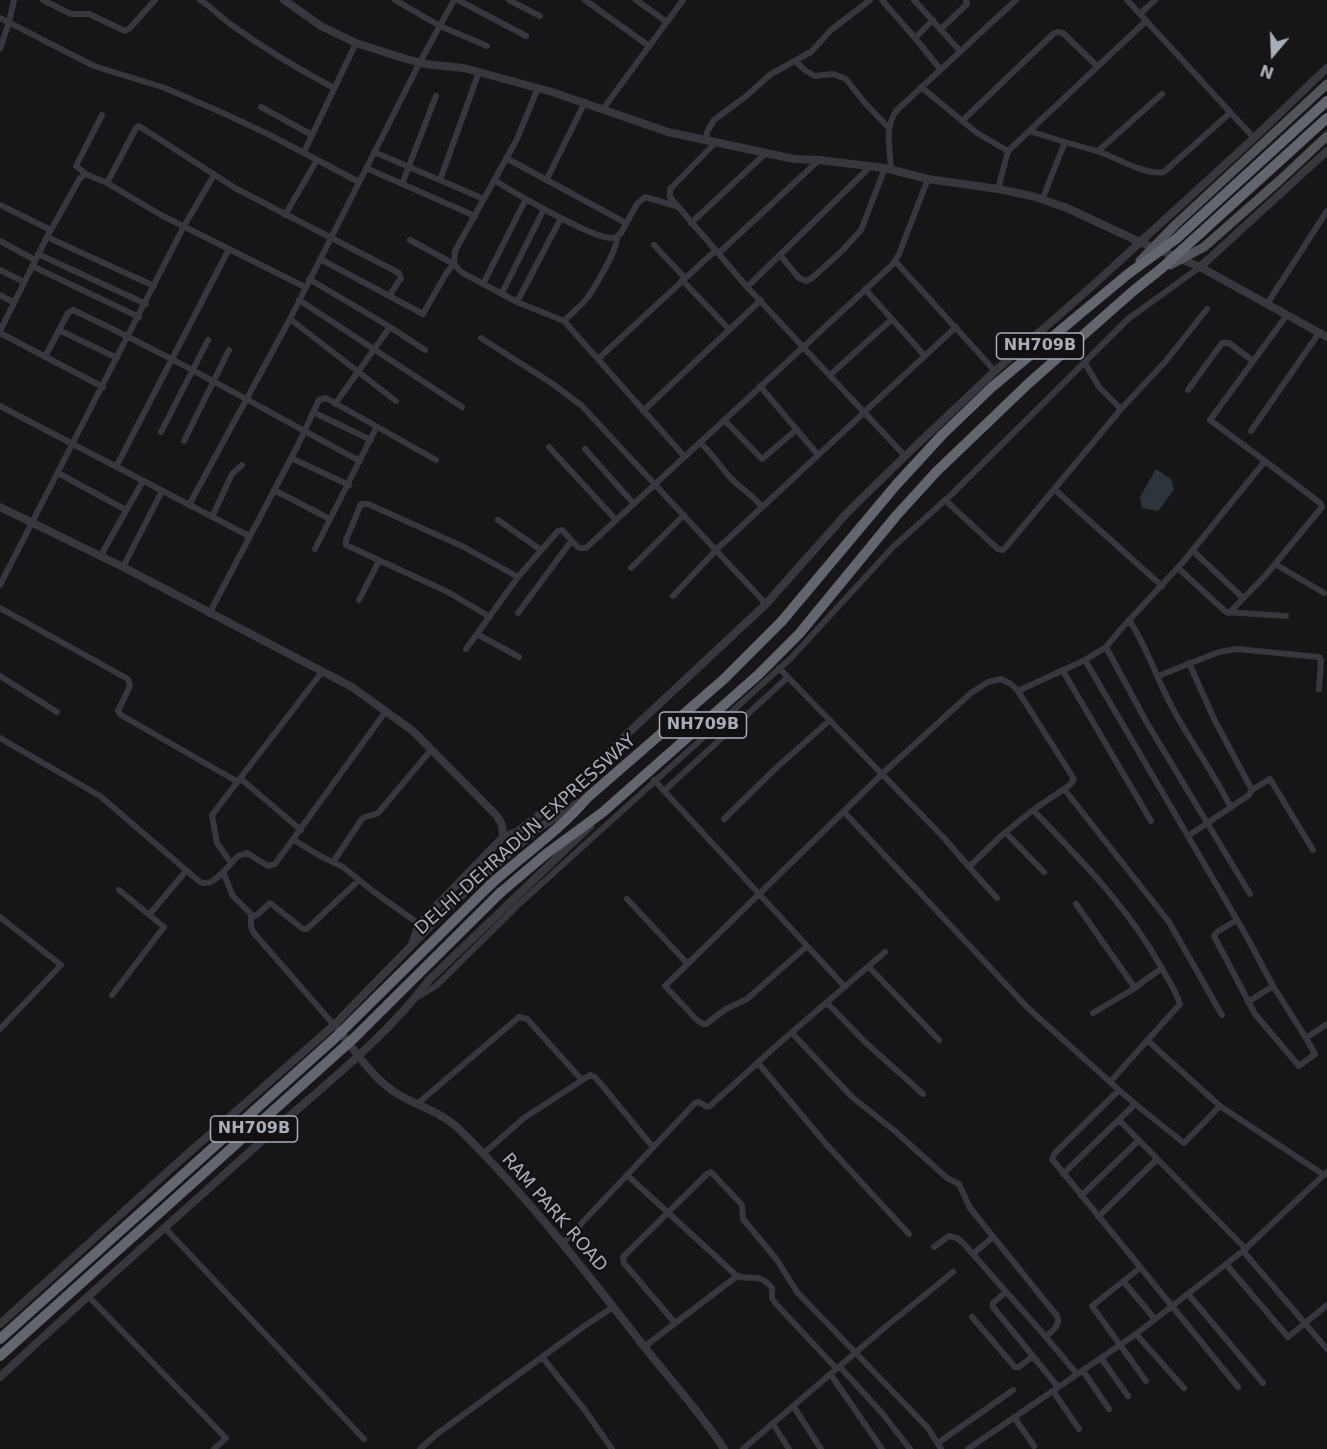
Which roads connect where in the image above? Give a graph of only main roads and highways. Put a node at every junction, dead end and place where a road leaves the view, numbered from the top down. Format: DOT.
graph roads {
  1 [pos="1327,84"];
  2 [pos="1327,101"];
  3 [pos="1327,118"];
  4 [pos="1327,136"];
  5 [pos="1162,268"];
  6 [pos="1128,274"];
  7 [pos="0,1339"];
  8 [pos="0,1356"];
  1 -- 6 [label="main road, bridge"];
  2 -- 6 [label="highway, DELHI-DEHRADUN EXPRESSWAY / NH709B, bridge"];
  3 -- 5 [label="highway, DELHI-DEHRADUN EXPRESSWAY / NH709B, bridge"];
  4 -- 5 [label="main road, bridge"];
  5 -- 8 [label="highway, DELHI-DEHRADUN EXPRESSWAY / NH709B, bridge"];
  6 -- 7 [label="highway, DELHI-DEHRADUN EXPRESSWAY / NH709B, bridge"];
}
